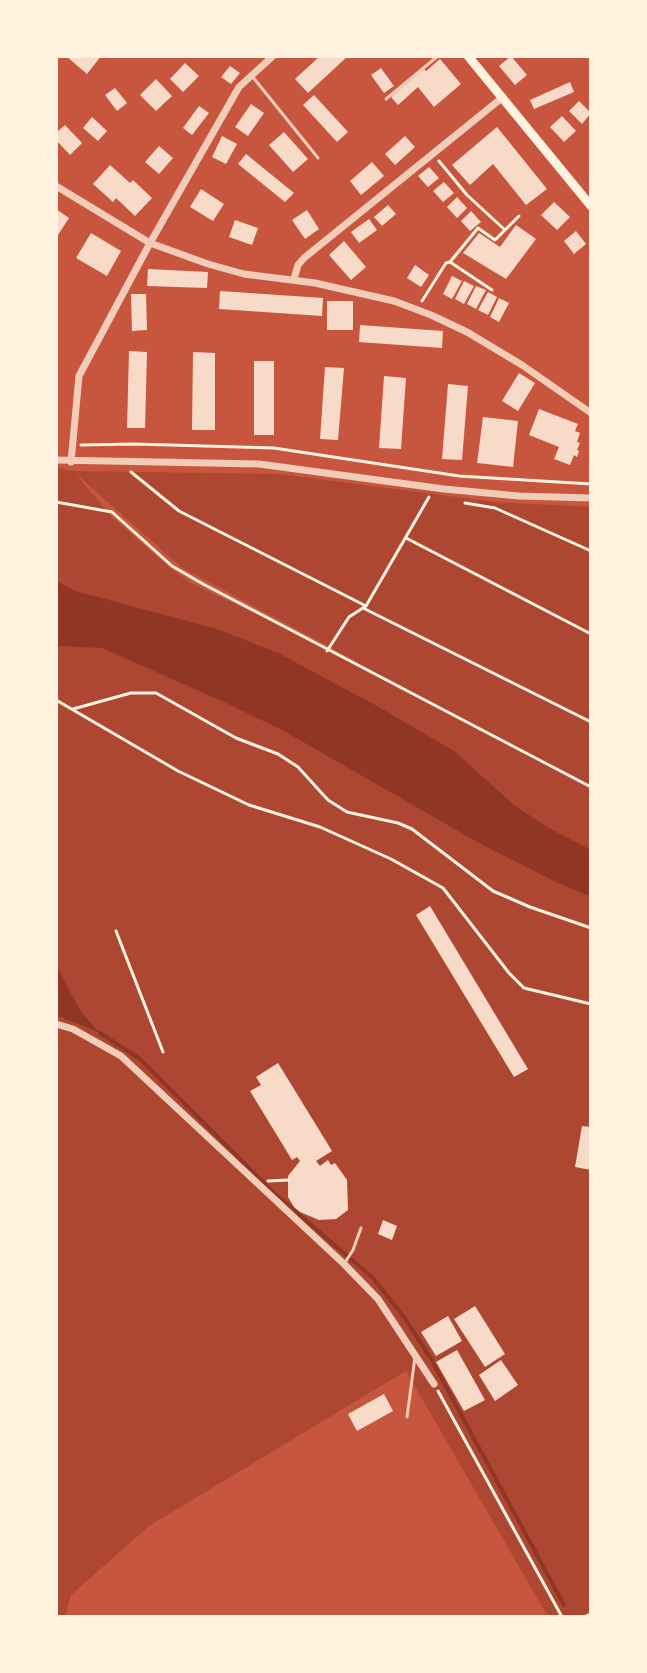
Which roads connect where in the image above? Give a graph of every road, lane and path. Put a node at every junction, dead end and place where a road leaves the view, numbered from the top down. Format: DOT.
graph roads {
  1 [pos="273,56"];
  2 [pos="438,56"];
  3 [pos="468,56"];
  4 [pos="252,76"];
  5 [pos="503,97"];
  6 [pos="386,99"];
  7 [pos="433,154"];
  8 [pos="318,158"];
  9 [pos="56,186"];
  10 [pos="591,206"];
  11 [pos="519,216"];
  12 [pos="505,230"];
  13 [pos="150,243"];
  14 [pos="450,262"];
  15 [pos="294,279"];
  16 [pos="492,290"];
  17 [pos="427,293"];
  18 [pos="591,413"];
  19 [pos="73,446"];
  20 [pos="56,460"];
  21 [pos="71,462"];
  22 [pos="124,463"];
  23 [pos="591,484"];
  24 [pos="429,497"];
  25 [pos="591,498"];
  26 [pos="455,501"];
  27 [pos="56,502"];
  28 [pos="406,538"];
  29 [pos="591,551"];
  30 [pos="365,607"];
  31 [pos="591,634"];
  32 [pos="327,651"];
  33 [pos="56,700"];
  34 [pos="73,709"];
  35 [pos="591,722"];
  36 [pos="591,787"];
  37 [pos="591,928"];
  38 [pos="116,931"];
  39 [pos="591,1004"];
  40 [pos="56,1024"];
  41 [pos="163,1052"];
  42 [pos="269,1180"];
  43 [pos="288,1180"];
  44 [pos="361,1228"];
  45 [pos="344,1264"];
  46 [pos="416,1355"];
  47 [pos="434,1384"];
  48 [pos="407,1417"];
  49 [pos="591,1614"];
  50 [pos="562,1617"];
  51 [pos="584,1617"];
  1 -- 4 [label="street"];
  2 -- 6 [label="lane"];
  3 -- 5 [label="main road"];
  4 -- 8 [label="lane"];
  4 -- 13 [label="street"];
  5 -- 7 [label="street"];
  5 -- 10 [label="main road"];
  7 -- 12 [label="path"];
  7 -- 15 [label="street"];
  9 -- 13 [label="street"];
  11 -- 12 [label="path"];
  12 -- 14 [label="path"];
  13 -- 15 [label="street"];
  13 -- 19 [label="street"];
  14 -- 16 [label="path"];
  14 -- 17 [label="path"];
  15 -- 18 [label="street"];
  19 -- 21 [label="street"];
  19 -- 23 [label="path"];
  20 -- 21 [label="street"];
  21 -- 22 [label="street"];
  22 -- 25 [label="street"];
  22 -- 30 [label="path"];
  24 -- 28 [label="path"];
  26 -- 29 [label="path"];
  27 -- 32 [label="path"];
  28 -- 30 [label="path"];
  28 -- 31 [label="path"];
  30 -- 32 [label="path"];
  30 -- 35 [label="path"];
  32 -- 36 [label="path"];
  33 -- 34 [label="path"];
  34 -- 37 [label="path"];
  34 -- 39 [label="path"];
  38 -- 41 [label="path"];
  40 -- 45 [label="street"];
  42 -- 43 [label="path"];
  44 -- 45 [label="lane"];
  45 -- 46 [label="street"];
  46 -- 47 [label="street"];
  46 -- 48 [label="lane"];
  47 -- 50 [label="path"];
  49 -- 51 [label="path"];
}
